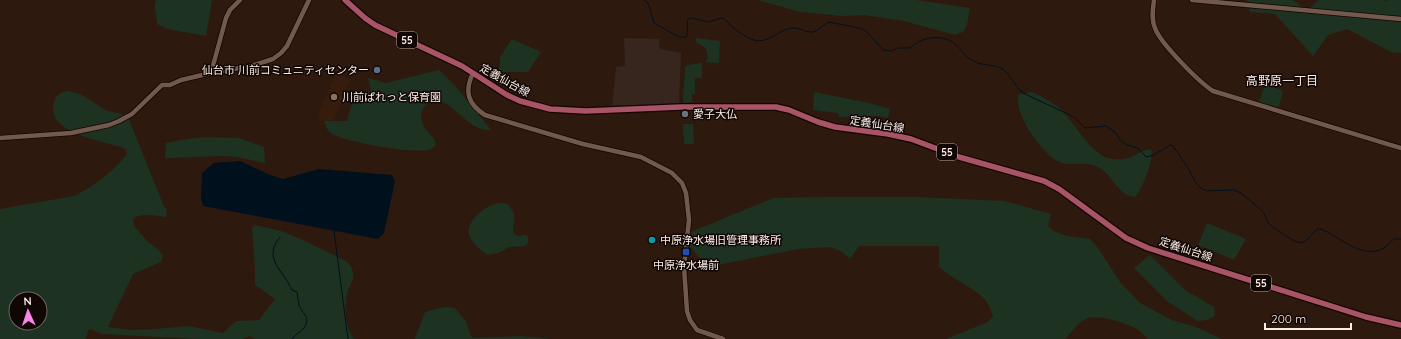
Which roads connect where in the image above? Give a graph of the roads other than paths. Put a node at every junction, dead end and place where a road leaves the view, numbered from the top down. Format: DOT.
graph roads {
  1 [pos="240,0"];
  2 [pos="309,0"];
  3 [pos="345,0"];
  4 [pos="1154,0"];
  5 [pos="1192,0"];
  6 [pos="1401,19"];
  7 [pos="211,73"];
  8 [pos="473,73"];
  9 [pos="0,138"];
  10 [pos="1401,148"];
  11 [pos="1401,325"];
  12 [pos="722,339"];
  1 -- 7 [label="street"];
  2 -- 7 [label="street"];
  3 -- 8 [label="main road, 定義仙台線 / 55"];
  4 -- 10 [label="street"];
  5 -- 6 [label="street"];
  7 -- 9 [label="street"];
  8 -- 11 [label="main road, 定義仙台線 / 55"];
  8 -- 12 [label="street"];
}
